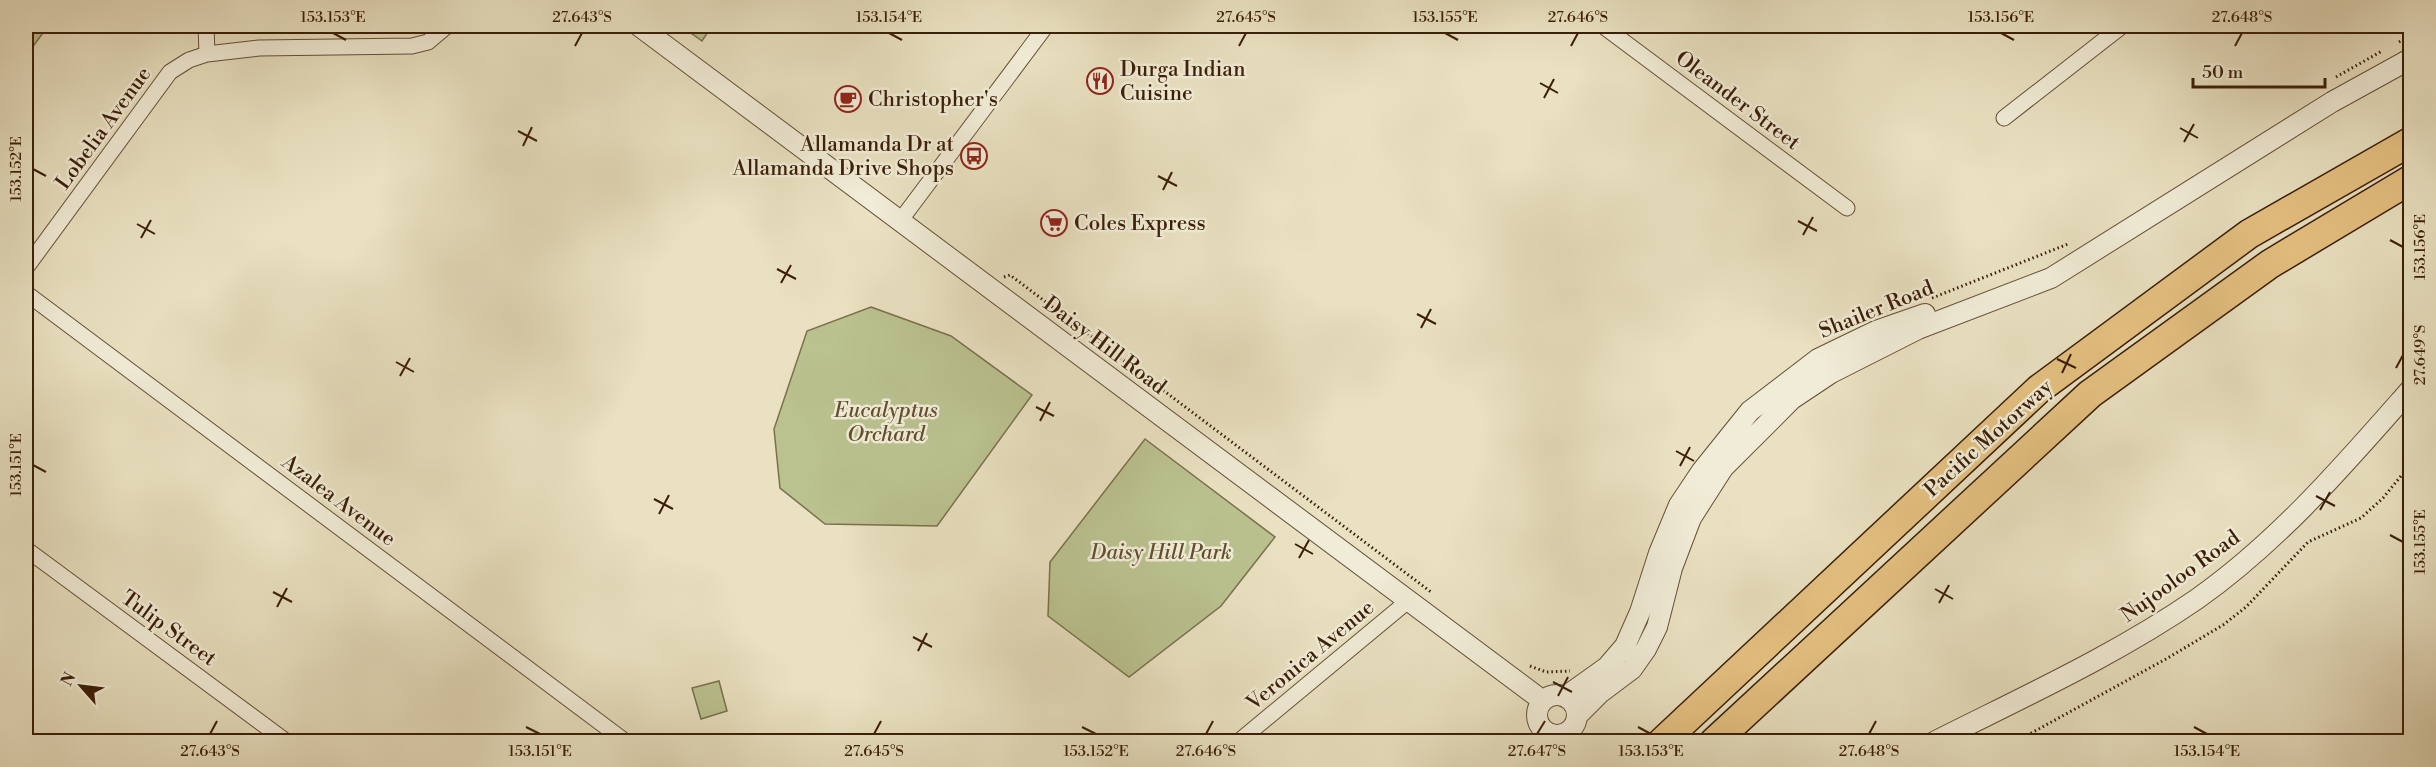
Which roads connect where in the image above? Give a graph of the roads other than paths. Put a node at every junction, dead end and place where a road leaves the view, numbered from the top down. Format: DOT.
graph roads {
  1 [pos="206,26"];
  2 [pos="447,26"];
  3 [pos="639,26"];
  4 [pos="1046,26"];
  5 [pos="1603,26"];
  6 [pos="2122,26"];
  7 [pos="207,54"];
  8 [pos="2410,59"];
  9 [pos="2004,118"];
  10 [pos="2410,142"];
  11 [pos="2410,180"];
  12 [pos="1847,208"];
  13 [pos="900,221"];
  14 [pos="2088,254"];
  15 [pos="26,268"];
  16 [pos="26,293"];
  17 [pos="2410,390"];
  18 [pos="26,549"];
  19 [pos="1408,601"];
  20 [pos="1565,696"];
  21 [pos="1543,701"];
  22 [pos="1578,715"];
  23 [pos="1544,737"];
  24 [pos="287,741"];
  25 [pos="626,741"];
  26 [pos="1238,741"];
  27 [pos="1662,741"];
  28 [pos="1714,741"];
  29 [pos="1934,741"];
  1 -- 7 [label="street"];
  2 -- 7 [label="street, Lobelia Avenue"];
  3 -- 13 [label="street, Daisy Hill Road"];
  4 -- 13 [label="street"];
  5 -- 12 [label="street, Oleander Street"];
  6 -- 9 [label="street"];
  7 -- 15 [label="street, Lobelia Avenue"];
  8 -- 14 [label="street, Shailer Road"];
  10 -- 27 [label="highway, Pacific Motorway"];
  11 -- 28 [label="highway, Pacific Motorway"];
  13 -- 19 [label="street, Daisy Hill Road"];
  14 -- 20 [label="street, Shailer Road"];
  14 -- 22 [label="street, Shailer Road"];
  16 -- 25 [label="street, Azalea Avenue"];
  17 -- 29 [label="street, Nujooloo Road"];
  18 -- 24 [label="street, Tulip Street"];
  19 -- 21 [label="street, Daisy Hill Road"];
  19 -- 26 [label="street, Veronica Avenue"];
  20 -- 21 [label="street"];
  20 -- 22 [label="street"];
  21 -- 23 [label="street"];
  22 -- 23 [label="street"];
}
